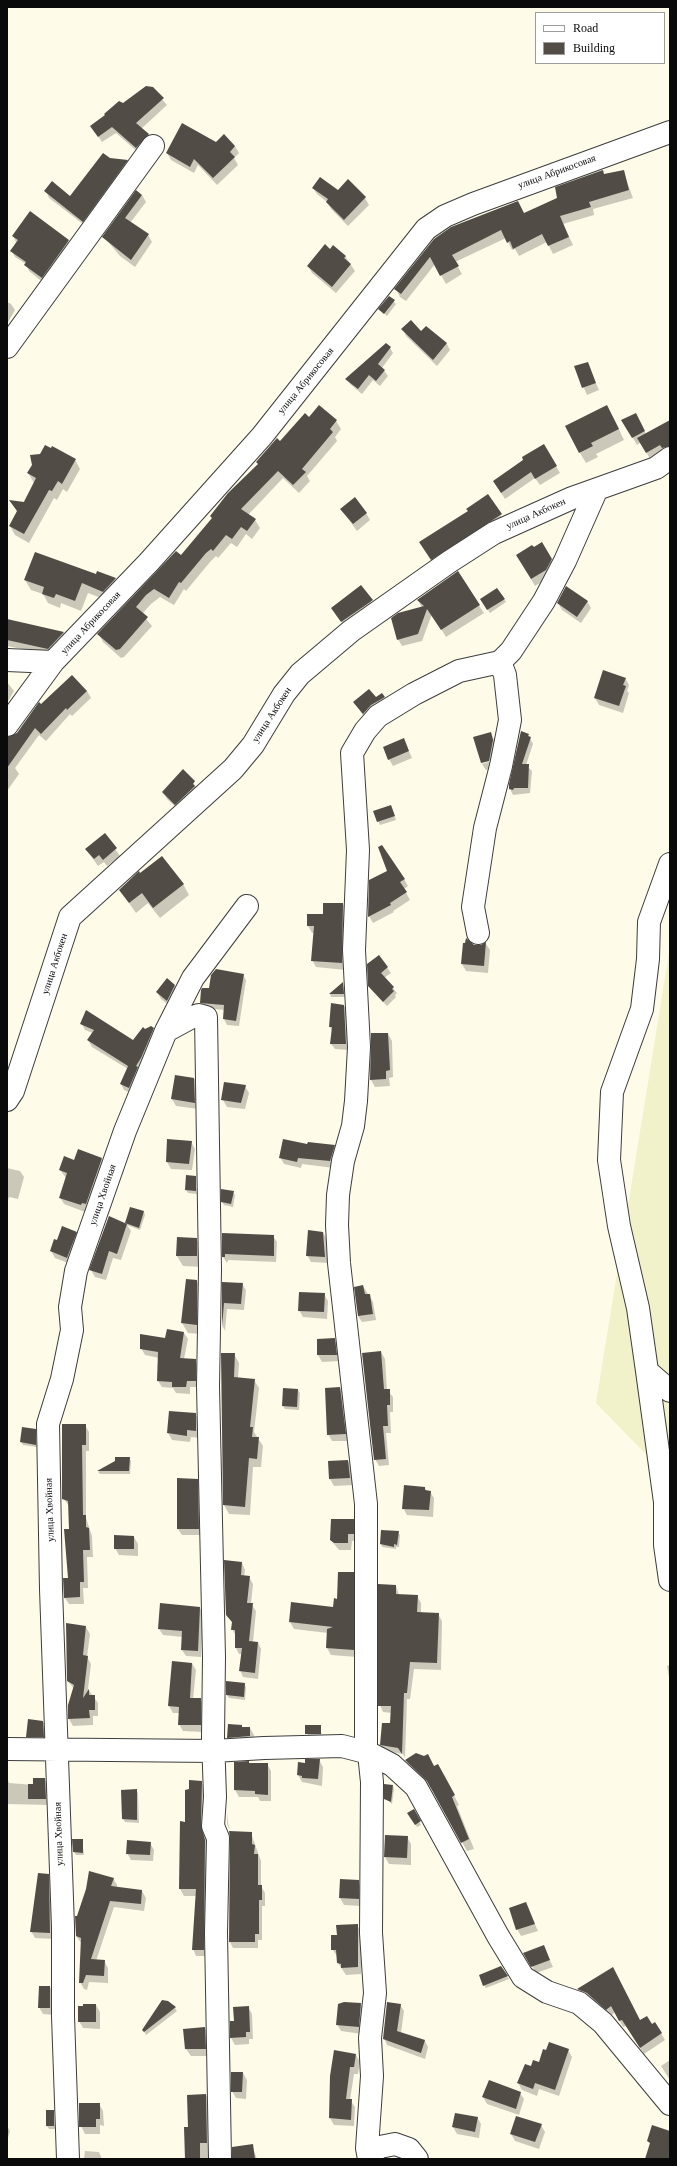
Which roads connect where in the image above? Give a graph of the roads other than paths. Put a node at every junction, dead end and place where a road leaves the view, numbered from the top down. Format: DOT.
graph roads {
  1 [pos="670,132"];
  2 [pos="153,146"];
  3 [pos="7,347"];
  4 [pos="670,458"];
  5 [pos="596,491"];
  6 [pos="7,660"];
  7 [pos="53,662"];
  8 [pos="500,662"];
  9 [pos="7,725"];
  10 [pos="670,864"];
  11 [pos="246,906"];
  12 [pos="478,934"];
  13 [pos="166,1031"];
  14 [pos="7,1100"];
  15 [pos="648,1371"];
  16 [pos="670,1391"];
  17 [pos="670,1580"];
  18 [pos="7,1749"];
  19 [pos="57,1750"];
  20 [pos="214,1751"];
  21 [pos="367,1752"];
  22 [pos="670,2104"];
  23 [pos="68,2159"];
  24 [pos="220,2159"];
  25 [pos="370,2159"];
  26 [pos="417,2159"];
  1 -- 7 [label="street, улица Абрикосовая"];
  2 -- 3 [label="street"];
  4 -- 5 [label="street, улица Акбокен"];
  5 -- 8 [label="street"];
  5 -- 14 [label="street, улица Акбокен"];
  6 -- 7 [label="street"];
  7 -- 9 [label="street, улица Абрикосовая"];
  8 -- 12 [label="street"];
  8 -- 21 [label="street"];
  10 -- 15 [label="street"];
  11 -- 13 [label="street, улица Хвойная"];
  13 -- 19 [label="street, улица Хвойная"];
  13 -- 20 [label="street"];
  15 -- 16 [label="street"];
  15 -- 17 [label="street"];
  18 -- 19 [label="street"];
  19 -- 20 [label="street"];
  19 -- 23 [label="street, улица Хвойная"];
  20 -- 21 [label="street"];
  20 -- 24 [label="street"];
  21 -- 22 [label="street"];
  21 -- 25 [label="street"];
  25 -- 26 [label="street"];
}
